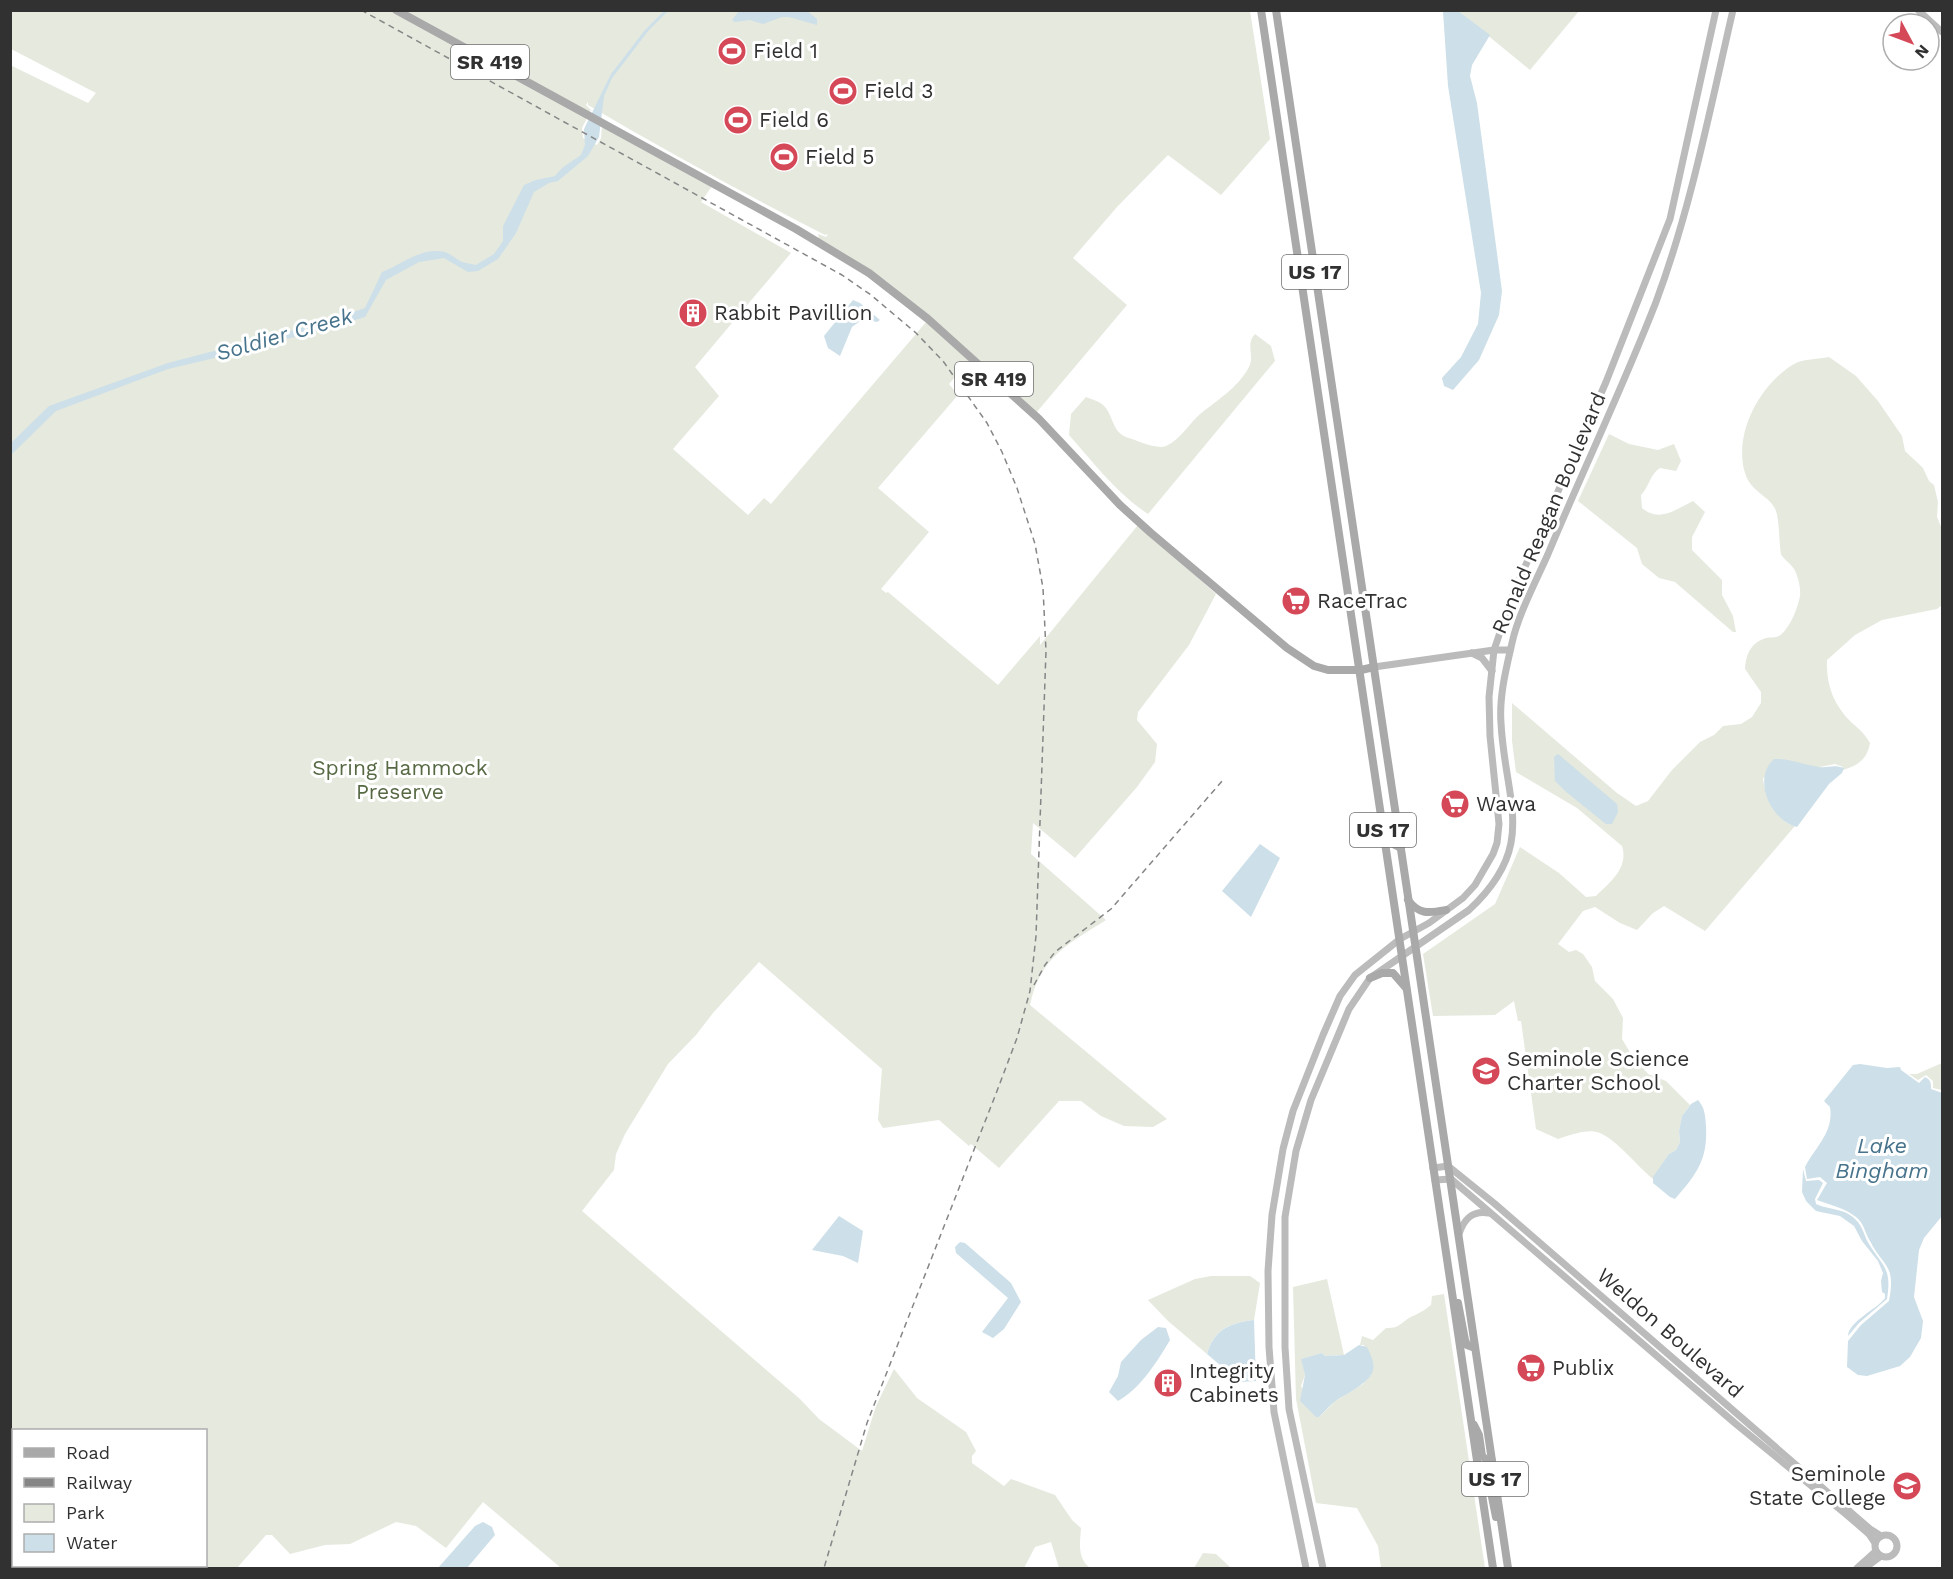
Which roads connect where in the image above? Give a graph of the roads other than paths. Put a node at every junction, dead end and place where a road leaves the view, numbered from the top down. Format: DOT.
graph roads {
  1 [pos="396,10"];
  2 [pos="1261,10"];
  3 [pos="1276,10"];
  4 [pos="1716,10"];
  5 [pos="1733,10"];
  6 [pos="1918,10"];
  7 [pos="1942,32"];
  8 [pos="1696,99"];
  9 [pos="1712,103"];
  10 [pos="1319,293"];
  11 [pos="1304,295"];
  12 [pos="1333,489"];
  13 [pos="1353,534"];
  14 [pos="1494,650"];
  15 [pos="1510,650"];
  16 [pos="1472,653"];
  17 [pos="1374,667"];
  18 [pos="1361,670"];
  19 [pos="1492,671"];
  20 [pos="1490,740"];
  21 [pos="1509,779"];
  22 [pos="1382,823"];
  23 [pos="1401,848"];
  24 [pos="1408,900"];
  25 [pos="1446,910"];
  26 [pos="1413,933"];
  27 [pos="1400,939"];
  28 [pos="1415,947"];
  29 [pos="1402,954"];
  30 [pos="1370,978"];
  31 [pos="1407,989"];
  32 [pos="1314,1058"];
  33 [pos="1311,1100"];
  34 [pos="1448,1166"];
  35 [pos="1433,1168"];
  36 [pos="1450,1179"];
  37 [pos="1435,1180"];
  38 [pos="1489,1213"];
  39 [pos="1458,1234"];
  40 [pos="1530,1234"];
  41 [pos="1524,1242"];
  42 [pos="1451,1288"];
  43 [pos="1475,1348"];
  44 [pos="1471,1422"];
  45 [pos="1492,1461"];
  46 [pos="1480,1482"];
  47 [pos="1502,1525"];
  48 [pos="1881,1536"];
  49 [pos="1877,1550"];
  50 [pos="1306,1569"];
  51 [pos="1323,1569"];
  52 [pos="1493,1569"];
  53 [pos="1508,1569"];
  54 [pos="1857,1569"];
  55 [pos="1865,1569"];
  1 -- 18 [label="main road, SR 419"];
  2 -- 11 [label="main road, US 17"];
  3 -- 10 [label="main road, US 17"];
  4 -- 8 [label="main road, Ronald Reagan Boulevard"];
  5 -- 9 [label="main road, Ronald Reagan Boulevard"];
  6 -- 7 [label="main road"];
  8 -- 9 [label="main road"];
  8 -- 14 [label="main road, Ronald Reagan Boulevard"];
  9 -- 15 [label="main road, Ronald Reagan Boulevard"];
  10 -- 11 [label="main road"];
  10 -- 13 [label="main road, US 17"];
  11 -- 12 [label="main road, US 17"];
  12 -- 13 [label="main road"];
  12 -- 18 [label="main road, US 17"];
  13 -- 17 [label="main road, US 17"];
  14 -- 15 [label="main road"];
  14 -- 16 [label="main road"];
  14 -- 19 [label="main road, Ronald Reagan Boulevard"];
  15 -- 21 [label="main road, Ronald Reagan Boulevard"];
  16 -- 17 [label="main road"];
  16 -- 19 [label="main road"];
  17 -- 18 [label="main road, SR 419"];
  17 -- 23 [label="main road, US 17"];
  18 -- 22 [label="main road, US 17"];
  19 -- 20 [label="main road, Ronald Reagan Boulevard"];
  20 -- 21 [label="main road"];
  20 -- 25 [label="main road, Ronald Reagan Boulevard"];
  21 -- 28 [label="main road, Ronald Reagan Boulevard"];
  22 -- 23 [label="main road"];
  22 -- 27 [label="main road, US 17"];
  23 -- 24 [label="main road, US 17"];
  24 -- 25 [label="main road"];
  24 -- 26 [label="main road, US 17"];
  25 -- 26 [label="main road, Ronald Reagan Boulevard"];
  26 -- 27 [label="main road, Ronald Reagan Boulevard"];
  26 -- 28 [label="main road, US 17"];
  27 -- 29 [label="main road, US 17"];
  27 -- 32 [label="main road, Ronald Reagan Boulevard"];
  28 -- 29 [label="main road, Ronald Reagan Boulevard"];
  28 -- 34 [label="main road, US 17"];
  29 -- 30 [label="main road, Ronald Reagan Boulevard"];
  29 -- 31 [label="main road, US 17"];
  30 -- 31 [label="main road"];
  30 -- 33 [label="main road, Ronald Reagan Boulevard"];
  31 -- 35 [label="main road, US 17"];
  32 -- 33 [label="main road"];
  32 -- 50 [label="main road, Ronald Reagan Boulevard"];
  33 -- 51 [label="main road, Ronald Reagan Boulevard"];
  34 -- 35 [label="main road"];
  34 -- 36 [label="main road, US 17"];
  34 -- 40 [label="main road, Weldon Boulevard"];
  35 -- 37 [label="main road, US 17"];
  36 -- 37 [label="main road"];
  36 -- 38 [label="main road, Weldon Boulevard"];
  36 -- 39 [label="main road, US 17"];
  37 -- 42 [label="main road, US 17"];
  38 -- 39 [label="main road"];
  38 -- 41 [label="main road, Weldon Boulevard"];
  39 -- 43 [label="main road, US 17"];
  40 -- 41 [label="main road"];
  40 -- 48 [label="main road, Weldon Boulevard"];
  41 -- 49 [label="main road, Weldon Boulevard"];
  42 -- 43 [label="main road"];
  42 -- 44 [label="main road, US 17"];
  43 -- 45 [label="main road, US 17"];
  44 -- 45 [label="main road"];
  44 -- 46 [label="main road, US 17"];
  45 -- 47 [label="main road, US 17"];
  46 -- 47 [label="main road"];
  46 -- 52 [label="main road, US 17"];
  47 -- 53 [label="main road, US 17"];
  48 -- 49 [label="main road"];
  48 -- 49 [label="main road"];
  49 -- 54 [label="main road"];
  49 -- 55 [label="main road"];
}
